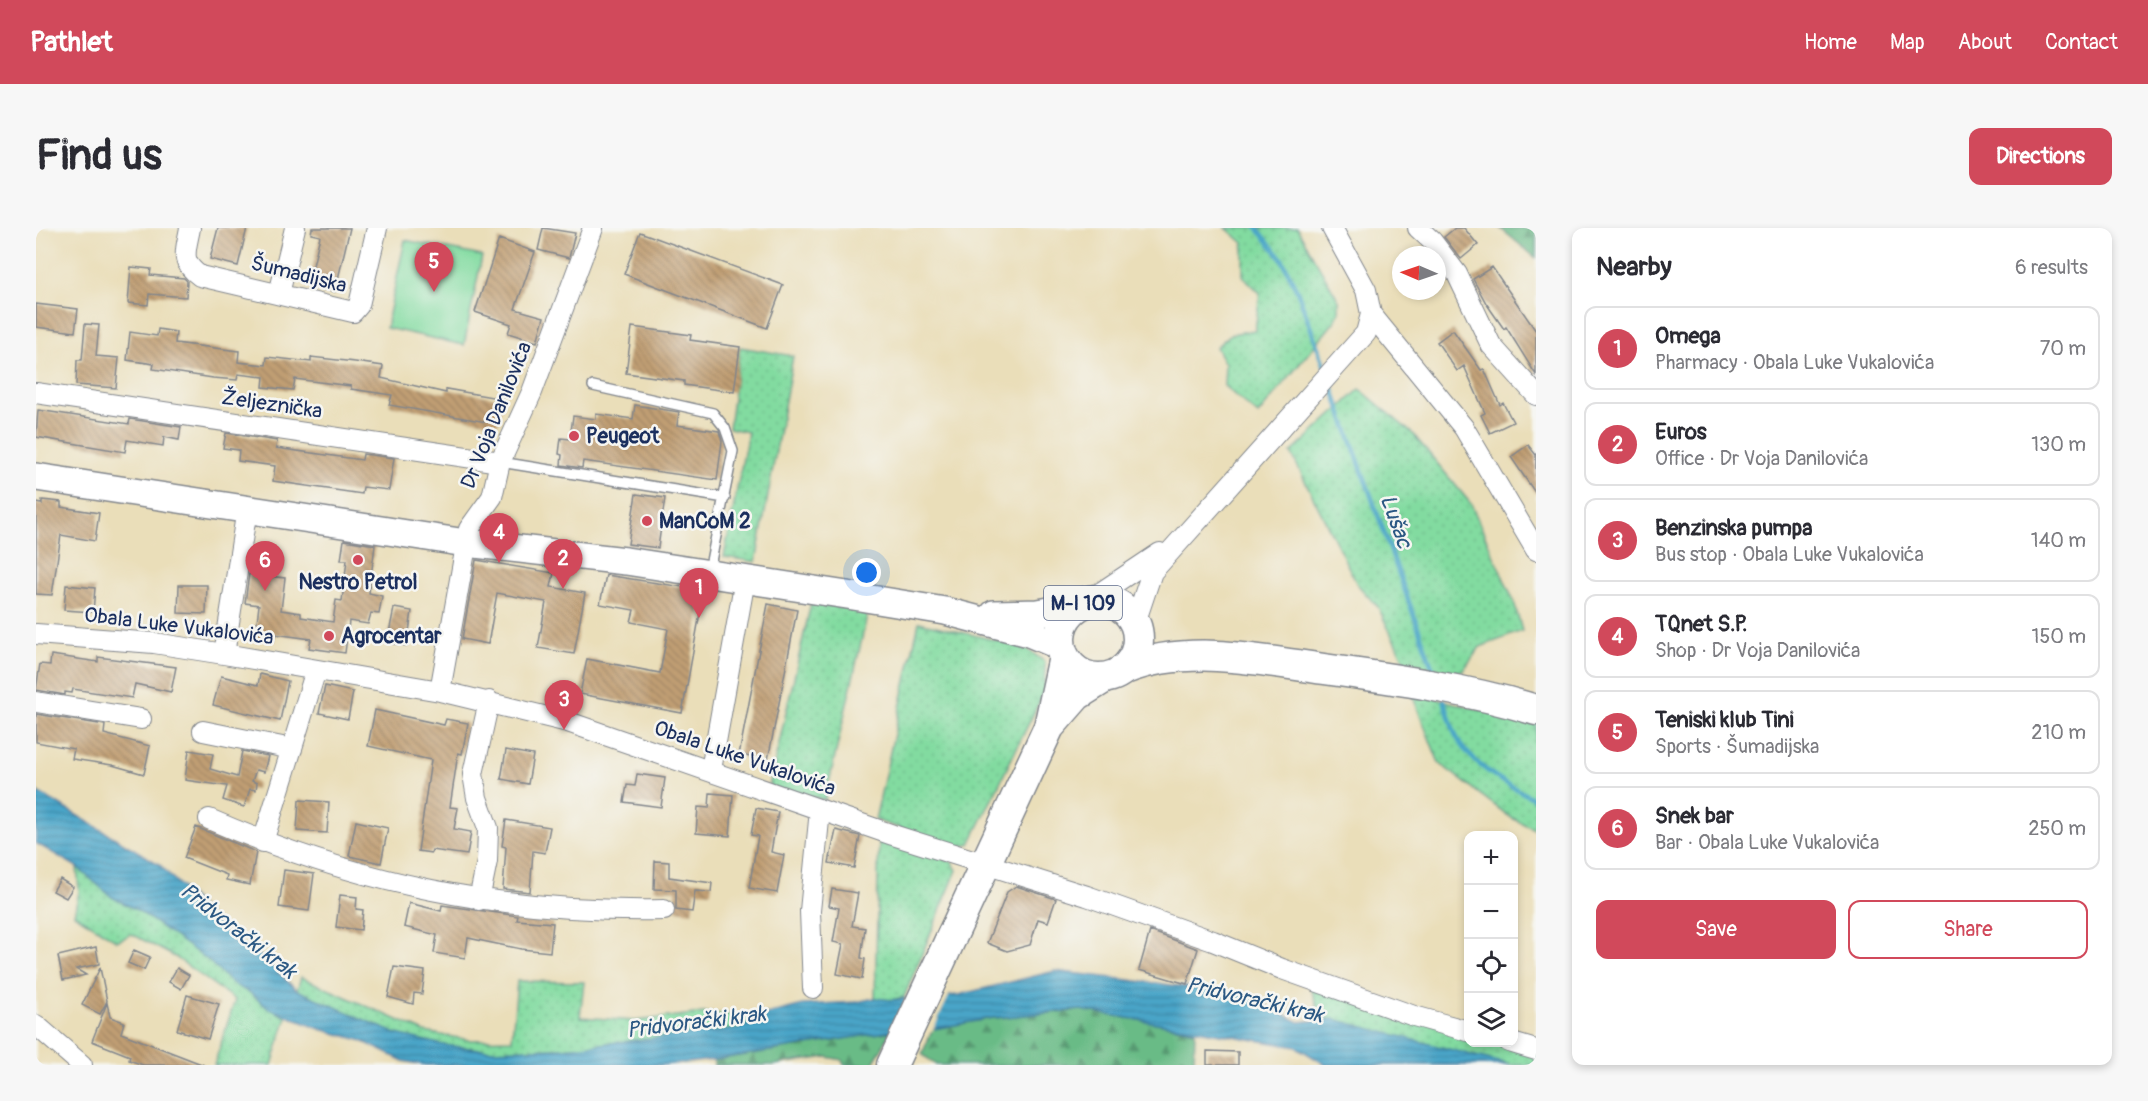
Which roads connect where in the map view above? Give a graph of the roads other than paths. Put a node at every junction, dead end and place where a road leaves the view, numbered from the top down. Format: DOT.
graph roads {
  1 [pos="190,228"];
  2 [pos="295,228"];
  3 [pos="377,228"];
  4 [pos="593,228"];
  5 [pos="1332,228"];
  6 [pos="1419,228"];
  7 [pos="279,294"];
  8 [pos="1371,314"];
  9 [pos="592,386"];
  10 [pos="36,393"];
  11 [pos="1536,395"];
  12 [pos="500,462"];
  13 [pos="36,477"];
  14 [pos="725,498"];
  15 [pos="247,509"];
  16 [pos="1181,537"];
  17 [pos="466,543"];
  18 [pos="1536,550"];
  19 [pos="708,573"];
  20 [pos="745,579"];
  21 [pos="1083,604"];
  22 [pos="945,611"];
  23 [pos="1137,626"];
  24 [pos="36,634"];
  25 [pos="1062,651"];
  26 [pos="224,654"];
  27 [pos="1223,656"];
  28 [pos="316,670"];
  29 [pos="1114,673"];
  30 [pos="440,691"];
  31 [pos="489,701"];
  32 [pos="36,702"];
  33 [pos="1536,710"];
  34 [pos="141,719"];
  35 [pos="1049,727"];
  36 [pos="202,731"];
  37 [pos="292,749"];
  38 [pos="711,770"];
  39 [pos="820,810"];
  40 [pos="209,819"];
  41 [pos="263,842"];
  42 [pos="984,864"];
  43 [pos="479,900"];
  44 [pos="664,910"];
  45 [pos="813,988"];
  46 [pos="36,1025"];
  47 [pos="1464,1030"];
  48 [pos="1518,1045"];
  49 [pos="1536,1050"];
  50 [pos="82,1065"];
  51 [pos="892,1065"];
  1 -- 7 [label="street, Šumadijska"];
  2 -- 7 [label="street"];
  3 -- 7 [label="street, Šumadijska"];
  4 -- 12 [label="street, Dr Voja Danilovića"];
  5 -- 8 [label="street"];
  6 -- 11 [label="street"];
  8 -- 16 [label="street"];
  8 -- 18 [label="street"];
  9 -- 14 [label="lane"];
  10 -- 12 [label="street, Željeznička"];
  12 -- 14 [label="lane"];
  12 -- 17 [label="street, Dr Voja Danilovića"];
  13 -- 15 [label="street"];
  14 -- 19 [label="lane"];
  15 -- 17 [label="street"];
  15 -- 26 [label="street"];
  16 -- 21 [label="street"];
  16 -- 23 [label="street"];
  17 -- 19 [label="street"];
  17 -- 30 [label="street, Dr Voja Danilovića"];
  19 -- 20 [label="street"];
  20 -- 22 [label="street"];
  20 -- 38 [label="street"];
  21 -- 22 [label="street"];
  21 -- 23 [label="main road, M-I 109"];
  21 -- 25 [label="main road, M-I 109"];
  22 -- 25 [label="street"];
  23 -- 27 [label="main road, M-I 109"];
  23 -- 29 [label="main road, M-I 109"];
  24 -- 26 [label="street, Obala Luke Vukalovića"];
  25 -- 29 [label="main road"];
  25 -- 35 [label="main road, M-I 109"];
  26 -- 28 [label="street, Obala Luke Vukalovića"];
  27 -- 29 [label="main road, M-I 109"];
  27 -- 33 [label="main road, M-I 109"];
  28 -- 30 [label="street, Obala Luke Vukalovića"];
  28 -- 37 [label="street"];
  29 -- 35 [label="main road, M-I 109"];
  30 -- 31 [label="street, Obala Luke Vukalovića"];
  31 -- 38 [label="street, Obala Luke Vukalovića"];
  31 -- 43 [label="street"];
  32 -- 34 [label="street"];
  35 -- 42 [label="main road, M-I 109"];
  36 -- 37 [label="street"];
  37 -- 41 [label="street"];
  38 -- 39 [label="street, Obala Luke Vukalovića"];
  39 -- 42 [label="street, Obala Luke Vukalovića"];
  39 -- 45 [label="street"];
  40 -- 41 [label="street"];
  41 -- 43 [label="street"];
  42 -- 47 [label="street, Obala Luke Vukalovića"];
  42 -- 51 [label="main road, M-I 109"];
  43 -- 44 [label="street"];
  46 -- 50 [label="street"];
  48 -- 49 [label="street"];
}
